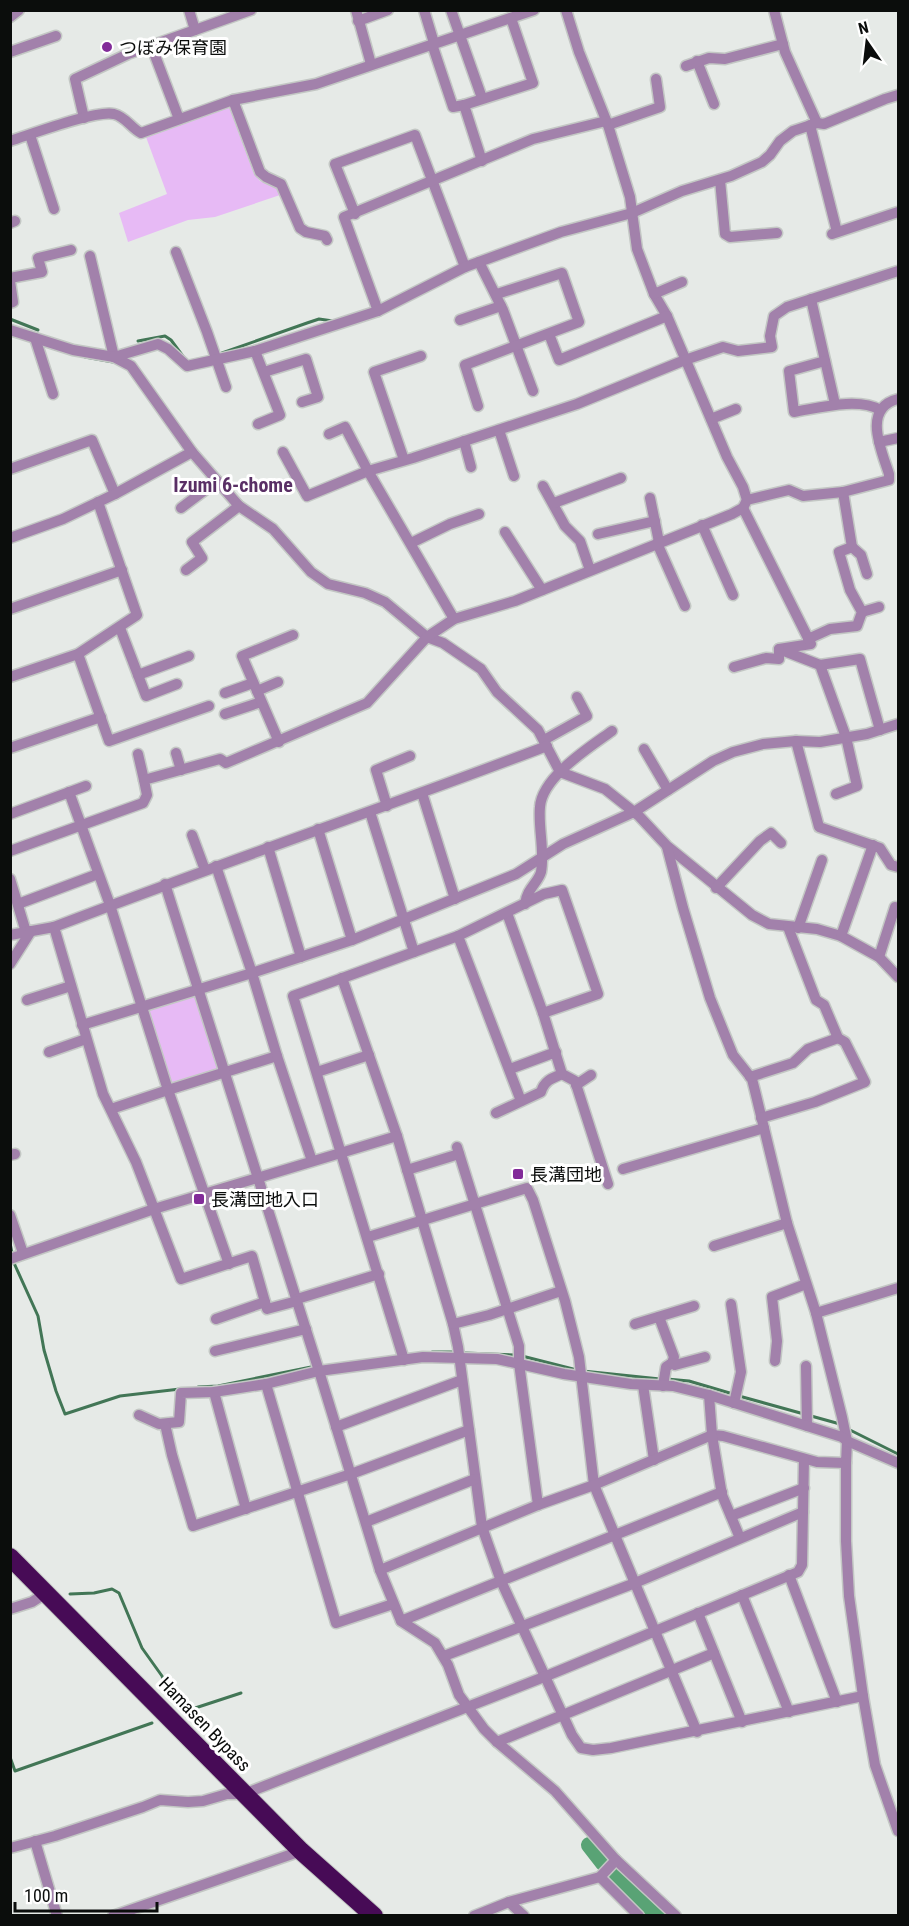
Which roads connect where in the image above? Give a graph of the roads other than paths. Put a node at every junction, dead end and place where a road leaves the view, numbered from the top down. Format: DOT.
graph roads {
  1 [pos="19,10"];
  2 [pos="189,10"];
  3 [pos="251,10"];
  4 [pos="388,10"];
  5 [pos="424,10"];
  6 [pos="451,10"];
  7 [pos="534,10"];
  8 [pos="567,10"];
  9 [pos="774,10"];
  10 [pos="357,16"];
  11 [pos="10,17"];
  12 [pos="511,18"];
  13 [pos="195,30"];
  14 [pos="459,35"];
  15 [pos="56,36"];
  16 [pos="10,38"];
  17 [pos="433,44"];
  18 [pos="783,44"];
  19 [pos="151,45"];
  20 [pos="13,51"];
  21 [pos="697,61"];
  22 [pos="371,64"];
  23 [pos="686,66"];
  24 [pos="656,79"];
  25 [pos="898,95"];
  26 [pos="482,98"];
  27 [pos="233,100"];
  28 [pos="714,104"];
  29 [pos="464,105"];
  30 [pos="84,118"];
  31 [pos="179,119"];
  32 [pos="607,123"];
  33 [pos="813,124"];
  34 [pos="30,135"];
  35 [pos="10,141"];
  36 [pos="482,161"];
  37 [pos="434,180"];
  38 [pos="720,180"];
  39 [pos="54,209"];
  40 [pos="898,212"];
  41 [pos="355,213"];
  42 [pos="632,213"];
  43 [pos="777,233"];
  44 [pos="327,240"];
  45 [pos="71,250"];
  46 [pos="176,252"];
  47 [pos="90,256"];
  48 [pos="479,262"];
  49 [pos="465,267"];
  50 [pos="898,271"];
  51 [pos="10,279"];
  52 [pos="682,282"];
  53 [pos="497,294"];
  54 [pos="654,294"];
  55 [pos="811,299"];
  56 [pos="10,303"];
  57 [pos="501,306"];
  58 [pos="378,311"];
  59 [pos="667,316"];
  60 [pos="460,320"];
  61 [pos="10,330"];
  62 [pos="549,334"];
  63 [pos="35,338"];
  64 [pos="517,346"];
  65 [pos="255,351"];
  66 [pos="421,356"];
  67 [pos="114,357"];
  68 [pos="685,360"];
  69 [pos="216,361"];
  70 [pos="825,361"];
  71 [pos="264,372"];
  72 [pos="226,387"];
  73 [pos="533,391"];
  74 [pos="53,394"];
  75 [pos="898,399"];
  76 [pos="302,402"];
  77 [pos="835,404"];
  78 [pos="478,406"];
  79 [pos="736,410"];
  80 [pos="880,410"];
  81 [pos="711,419"];
  82 [pos="258,424"];
  83 [pos="499,430"];
  84 [pos="329,434"];
  85 [pos="898,438"];
  86 [pos="464,441"];
  87 [pos="879,442"];
  88 [pos="192,452"];
  89 [pos="284,452"];
  90 [pos="404,460"];
  91 [pos="471,467"];
  92 [pos="10,469"];
  93 [pos="368,471"];
  94 [pos="514,476"];
  95 [pos="621,478"];
  96 [pos="889,480"];
  97 [pos="217,481"];
  98 [pos="543,486"];
  99 [pos="898,489"];
  100 [pos="843,492"];
  101 [pos="115,494"];
  102 [pos="650,498"];
  103 [pos="98,502"];
  104 [pos="554,503"];
  105 [pos="745,504"];
  106 [pos="239,506"];
  107 [pos="181,508"];
  108 [pos="480,514"];
  109 [pos="655,521"];
  110 [pos="702,525"];
  111 [pos="505,532"];
  112 [pos="598,534"];
  113 [pos="10,538"];
  114 [pos="411,543"];
  115 [pos="658,543"];
  116 [pos="852,547"];
  117 [pos="122,570"];
  118 [pos="186,570"];
  119 [pos="590,570"];
  120 [pos="867,574"];
  121 [pos="542,591"];
  122 [pos="733,595"];
  123 [pos="685,606"];
  124 [pos="879,607"];
  125 [pos="10,609"];
  126 [pos="862,612"];
  127 [pos="454,619"];
  128 [pos="120,628"];
  129 [pos="293,635"];
  130 [pos="427,637"];
  131 [pos="808,639"];
  132 [pos="779,649"];
  133 [pos="78,654"];
  134 [pos="189,656"];
  135 [pos="820,665"];
  136 [pos="734,667"];
  137 [pos="138,675"];
  138 [pos="10,677"];
  139 [pos="278,682"];
  140 [pos="177,684"];
  141 [pos="255,687"];
  142 [pos="225,693"];
  143 [pos="577,697"];
  144 [pos="261,702"];
  145 [pos="209,706"];
  146 [pos="225,714"];
  147 [pos="101,717"];
  148 [pos="898,724"];
  149 [pos="880,730"];
  150 [pos="612,731"];
  151 [pos="846,737"];
  152 [pos="796,741"];
  153 [pos="279,742"];
  154 [pos="545,743"];
  155 [pos="10,748"];
  156 [pos="644,750"];
  157 [pos="176,753"];
  158 [pos="138,754"];
  159 [pos="410,756"];
  160 [pos="181,770"];
  161 [pos="560,772"];
  162 [pos="144,780"];
  163 [pos="86,786"];
  164 [pos="668,790"];
  165 [pos="69,792"];
  166 [pos="422,793"];
  167 [pos="836,794"];
  168 [pos="387,806"];
  169 [pos="369,812"];
  170 [pos="634,812"];
  171 [pos="10,814"];
  172 [pos="81,825"];
  173 [pos="318,829"];
  174 [pos="192,835"];
  175 [pos="781,843"];
  176 [pos="873,845"];
  177 [pos="667,846"];
  178 [pos="268,847"];
  179 [pos="10,850"];
  180 [pos="542,858"];
  181 [pos="822,860"];
  182 [pos="216,866"];
  183 [pos="898,867"];
  184 [pos="205,870"];
  185 [pos="99,874"];
  186 [pos="10,879"];
  187 [pos="165,884"];
  188 [pos="716,888"];
  189 [pos="456,899"];
  190 [pos="18,904"];
  191 [pos="525,904"];
  192 [pos="110,905"];
  193 [pos="895,907"];
  194 [pos="507,913"];
  195 [pos="404,919"];
  196 [pos="54,927"];
  197 [pos="793,927"];
  198 [pos="28,931"];
  199 [pos="10,934"];
  200 [pos="458,936"];
  201 [pos="841,936"];
  202 [pos="352,940"];
  203 [pos="414,952"];
  204 [pos="301,957"];
  205 [pos="879,957"];
  206 [pos="10,964"];
  207 [pos="252,973"];
  208 [pos="898,977"];
  209 [pos="342,978"];
  210 [pos="71,986"];
  211 [pos="199,990"];
  212 [pos="27,1000"];
  213 [pos="142,1008"];
  214 [pos="543,1013"];
  215 [pos="82,1025"];
  216 [pos="838,1038"];
  217 [pos="86,1039"];
  218 [pos="50,1052"];
  219 [pos="556,1052"];
  220 [pos="277,1056"];
  221 [pos="369,1056"];
  222 [pos="510,1070"];
  223 [pos="225,1072"];
  224 [pos="317,1072"];
  225 [pos="562,1074"];
  226 [pos="591,1075"];
  227 [pos="750,1077"];
  228 [pos="576,1084"];
  229 [pos="168,1090"];
  230 [pos="521,1101"];
  231 [pos="111,1109"];
  232 [pos="496,1113"];
  233 [pos="763,1123"];
  234 [pos="397,1136"];
  235 [pos="342,1152"];
  236 [pos="312,1161"];
  237 [pos="623,1169"];
  238 [pos="407,1170"];
  239 [pos="258,1176"];
  240 [pos="608,1184"];
  241 [pos="206,1192"];
  242 [pos="474,1203"];
  243 [pos="154,1209"];
  244 [pos="10,1215"];
  245 [pos="422,1221"];
  246 [pos="787,1223"];
  247 [pos="368,1238"];
  248 [pos="714,1246"];
  249 [pos="23,1253"];
  250 [pos="10,1258"];
  251 [pos="229,1264"];
  252 [pos="378,1274"];
  253 [pos="806,1284"];
  254 [pos="898,1288"];
  255 [pos="561,1291"];
  256 [pos="297,1300"];
  257 [pos="265,1302"];
  258 [pos="731,1304"];
  259 [pos="694,1306"];
  260 [pos="507,1309"];
  261 [pos="816,1313"];
  262 [pos="659,1317"];
  263 [pos="216,1319"];
  264 [pos="453,1324"];
  265 [pos="635,1324"];
  266 [pos="306,1329"];
  267 [pos="215,1351"];
  268 [pos="459,1354"];
  269 [pos="705,1357"];
  270 [pos="403,1358"];
  271 [pos="775,1361"];
  272 [pos="519,1363"];
  273 [pos="672,1363"];
  274 [pos="806,1366"];
  275 [pos="319,1371"];
  276 [pos="581,1376"];
  277 [pos="462,1380"];
  278 [pos="266,1384"];
  279 [pos="643,1385"];
  280 [pos="663,1386"];
  281 [pos="214,1392"];
  282 [pos="709,1395"];
  283 [pos="734,1403"];
  284 [pos="139,1415"];
  285 [pos="165,1424"];
  286 [pos="807,1426"];
  287 [pos="336,1427"];
  288 [pos="469,1430"];
  289 [pos="712,1435"];
  290 [pos="847,1441"];
  291 [pos="804,1459"];
  292 [pos="654,1460"];
  293 [pos="846,1463"];
  294 [pos="898,1463"];
  295 [pos="351,1474"];
  296 [pos="475,1479"];
  297 [pos="594,1485"];
  298 [pos="804,1488"];
  299 [pos="297,1492"];
  300 [pos="722,1492"];
  301 [pos="538,1505"];
  302 [pos="246,1509"];
  303 [pos="803,1512"];
  304 [pos="731,1516"];
  305 [pos="366,1522"];
  306 [pos="482,1527"];
  307 [pos="615,1535"];
  308 [pos="740,1538"];
  309 [pos="10,1557"];
  310 [pos="380,1570"];
  311 [pos="789,1575"];
  312 [pos="501,1581"];
  313 [pos="635,1583"];
  314 [pos="46,1593"];
  315 [pos="742,1595"];
  316 [pos="393,1604"];
  317 [pos="10,1609"];
  318 [pos="698,1613"];
  319 [pos="401,1621"];
  320 [pos="523,1628"];
  321 [pos="656,1631"];
  322 [pos="714,1653"];
  323 [pos="444,1656"];
  324 [pos="672,1670"];
  325 [pos="544,1677"];
  326 [pos="863,1696"];
  327 [pos="837,1702"];
  328 [pos="469,1706"];
  329 [pos="789,1712"];
  330 [pos="562,1715"];
  331 [pos="742,1722"];
  332 [pos="697,1732"];
  333 [pos="497,1742"];
  334 [pos="244,1794"];
  335 [pos="898,1831"];
  336 [pos="35,1842"];
  337 [pos="11,1847"];
  338 [pos="301,1851"];
  339 [pos="616,1860"];
  340 [pos="600,1877"];
  341 [pos="509,1902"];
  342 [pos="57,1916"];
  343 [pos="113,1916"];
  344 [pos="374,1916"];
  345 [pos="474,1916"];
  346 [pos="524,1916"];
  347 [pos="639,1916"];
  348 [pos="676,1916"];
  1 -- 11 [label="street"];
  2 -- 13 [label="street"];
  3 -- 13 [label="street"];
  4 -- 10 [label="street"];
  5 -- 17 [label="street"];
  6 -- 14 [label="street"];
  7 -- 12 [label="street"];
  8 -- 32 [label="street"];
  9 -- 18 [label="street"];
  10 -- 22 [label="street"];
  12 -- 14 [label="street"];
  12 -- 26 [label="street"];
  13 -- 19 [label="street"];
  14 -- 17 [label="street"];
  14 -- 26 [label="street"];
  15 -- 20 [label="street"];
  16 -- 20 [label="street"];
  17 -- 22 [label="street"];
  17 -- 29 [label="street"];
  18 -- 21 [label="street"];
  18 -- 33 [label="street"];
  19 -- 30 [label="street"];
  19 -- 31 [label="street"];
  21 -- 23 [label="street"];
  21 -- 28 [label="street"];
  22 -- 27 [label="street"];
  24 -- 32 [label="street"];
  25 -- 33 [label="street"];
  26 -- 29 [label="street"];
  27 -- 31 [label="street"];
  27 -- 44 [label="street"];
  29 -- 36 [label="street"];
  30 -- 31 [label="street"];
  30 -- 34 [label="street"];
  32 -- 36 [label="street"];
  32 -- 42 [label="street"];
  33 -- 38 [label="street"];
  33 -- 40 [label="street"];
  34 -- 35 [label="street"];
  34 -- 39 [label="street"];
  36 -- 37 [label="street"];
  37 -- 41 [label="street"];
  37 -- 41 [label="street"];
  37 -- 49 [label="street"];
  38 -- 42 [label="street"];
  38 -- 43 [label="street"];
  41 -- 58 [label="street"];
  42 -- 48 [label="street"];
  42 -- 54 [label="street"];
  45 -- 51 [label="street"];
  46 -- 69 [label="street"];
  47 -- 67 [label="street"];
  48 -- 49 [label="street"];
  48 -- 53 [label="street"];
  49 -- 58 [label="street"];
  50 -- 55 [label="street"];
  51 -- 56 [label="street"];
  52 -- 54 [label="street"];
  53 -- 57 [label="street"];
  53 -- 62 [label="street"];
  54 -- 59 [label="street"];
  55 -- 68 [label="street"];
  55 -- 70 [label="street"];
  57 -- 60 [label="street"];
  57 -- 64 [label="street"];
  58 -- 65 [label="street"];
  59 -- 62 [label="street"];
  59 -- 68 [label="street"];
  61 -- 63 [label="street"];
  62 -- 64 [label="street"];
  63 -- 67 [label="street"];
  63 -- 74 [label="street"];
  64 -- 73 [label="street"];
  64 -- 78 [label="street"];
  65 -- 69 [label="street"];
  65 -- 71 [label="street"];
  66 -- 90 [label="street"];
  67 -- 69 [label="street"];
  67 -- 88 [label="street"];
  68 -- 81 [label="street"];
  68 -- 83 [label="street"];
  69 -- 72 [label="street"];
  70 -- 77 [label="street"];
  70 -- 77 [label="street"];
  71 -- 76 [label="street"];
  71 -- 82 [label="street"];
  75 -- 80 [label="street"];
  77 -- 80 [label="street"];
  79 -- 81 [label="street"];
  80 -- 87 [label="street"];
  81 -- 105 [label="street"];
  83 -- 86 [label="street"];
  83 -- 94 [label="street"];
  84 -- 93 [label="street"];
  85 -- 87 [label="street"];
  86 -- 90 [label="street"];
  86 -- 91 [label="street"];
  87 -- 96 [label="street"];
  88 -- 97 [label="street"];
  88 -- 101 [label="street"];
  89 -- 93 [label="street"];
  90 -- 93 [label="street"];
  92 -- 101 [label="street"];
  93 -- 114 [label="street"];
  95 -- 104 [label="street"];
  96 -- 99 [label="street"];
  96 -- 100 [label="street"];
  97 -- 106 [label="street"];
  97 -- 107 [label="street"];
  98 -- 104 [label="street"];
  100 -- 105 [label="street"];
  100 -- 116 [label="street"];
  101 -- 103 [label="street"];
  102 -- 109 [label="street"];
  103 -- 113 [label="street"];
  103 -- 117 [label="street"];
  104 -- 119 [label="street"];
  105 -- 110 [label="street"];
  105 -- 131 [label="street"];
  106 -- 118 [label="street"];
  106 -- 130 [label="street"];
  108 -- 114 [label="street"];
  109 -- 112 [label="street"];
  109 -- 115 [label="street"];
  110 -- 115 [label="street"];
  110 -- 122 [label="street"];
  111 -- 121 [label="street"];
  114 -- 127 [label="street"];
  115 -- 119 [label="street"];
  115 -- 123 [label="street"];
  116 -- 120 [label="street"];
  116 -- 126 [label="street"];
  117 -- 125 [label="street"];
  117 -- 128 [label="street"];
  119 -- 121 [label="street"];
  121 -- 127 [label="street"];
  124 -- 126 [label="street"];
  126 -- 131 [label="street"];
  127 -- 130 [label="street"];
  128 -- 133 [label="street"];
  128 -- 137 [label="street"];
  129 -- 141 [label="street"];
  130 -- 153 [label="street"];
  130 -- 154 [label="street"];
  131 -- 132 [label="street"];
  132 -- 135 [label="street"];
  132 -- 136 [label="street"];
  133 -- 138 [label="street"];
  133 -- 147 [label="street"];
  134 -- 137 [label="street"];
  135 -- 149 [label="street"];
  135 -- 151 [label="street"];
  137 -- 140 [label="street"];
  139 -- 141 [label="street"];
  141 -- 142 [label="street"];
  141 -- 144 [label="street"];
  143 -- 154 [label="street"];
  144 -- 146 [label="street"];
  144 -- 153 [label="street"];
  145 -- 147 [label="street"];
  147 -- 155 [label="street"];
  148 -- 149 [label="street"];
  149 -- 151 [label="street"];
  150 -- 161 [label="street"];
  151 -- 152 [label="street"];
  151 -- 167 [label="street"];
  152 -- 164 [label="street"];
  152 -- 176 [label="street"];
  153 -- 160 [label="street"];
  154 -- 161 [label="street"];
  154 -- 166 [label="street"];
  156 -- 164 [label="street"];
  157 -- 160 [label="street"];
  158 -- 162 [label="street"];
  159 -- 168 [label="street"];
  160 -- 162 [label="street"];
  161 -- 170 [label="street"];
  161 -- 180 [label="street"];
  162 -- 172 [label="street"];
  163 -- 165 [label="street"];
  164 -- 170 [label="street"];
  165 -- 171 [label="street"];
  165 -- 172 [label="street"];
  166 -- 168 [label="street"];
  166 -- 189 [label="street"];
  168 -- 169 [label="street"];
  169 -- 173 [label="street"];
  169 -- 195 [label="street"];
  170 -- 177 [label="street"];
  170 -- 180 [label="street"];
  172 -- 179 [label="street"];
  172 -- 185 [label="street"];
  173 -- 178 [label="street"];
  173 -- 202 [label="street"];
  174 -- 184 [label="street"];
  175 -- 188 [label="street"];
  176 -- 183 [label="street"];
  176 -- 201 [label="street"];
  177 -- 188 [label="street"];
  177 -- 227 [label="street"];
  178 -- 182 [label="street"];
  178 -- 204 [label="street"];
  180 -- 189 [label="street"];
  180 -- 191 [label="street"];
  181 -- 197 [label="street"];
  182 -- 184 [label="street"];
  182 -- 207 [label="street"];
  184 -- 187 [label="street"];
  185 -- 190 [label="street"];
  185 -- 192 [label="street"];
  186 -- 190 [label="street"];
  187 -- 192 [label="street"];
  187 -- 211 [label="street"];
  188 -- 197 [label="street"];
  189 -- 195 [label="street"];
  190 -- 198 [label="street"];
  191 -- 194 [label="street"];
  191 -- 214 [label="street"];
  192 -- 196 [label="street"];
  192 -- 213 [label="street"];
  193 -- 205 [label="street"];
  194 -- 200 [label="street"];
  194 -- 214 [label="street"];
  195 -- 202 [label="street"];
  195 -- 203 [label="street"];
  196 -- 198 [label="street"];
  196 -- 210 [label="street"];
  197 -- 201 [label="street"];
  197 -- 216 [label="street"];
  198 -- 199 [label="street"];
  198 -- 206 [label="street"];
  200 -- 203 [label="street"];
  200 -- 222 [label="street"];
  201 -- 205 [label="street"];
  202 -- 204 [label="street"];
  203 -- 209 [label="street"];
  204 -- 207 [label="street"];
  205 -- 208 [label="street"];
  207 -- 211 [label="street"];
  207 -- 220 [label="street"];
  209 -- 221 [label="street"];
  209 -- 224 [label="street"];
  210 -- 212 [label="street"];
  210 -- 215 [label="street"];
  211 -- 213 [label="street"];
  211 -- 223 [label="street"];
  213 -- 215 [label="street"];
  213 -- 229 [label="street"];
  214 -- 219 [label="street"];
  215 -- 217 [label="street"];
  216 -- 227 [label="street"];
  216 -- 233 [label="street"];
  217 -- 218 [label="street"];
  217 -- 231 [label="street"];
  219 -- 222 [label="street"];
  219 -- 225 [label="street"];
  220 -- 223 [label="street"];
  220 -- 236 [label="street"];
  221 -- 224 [label="street"];
  221 -- 234 [label="street"];
  222 -- 230 [label="street"];
  223 -- 229 [label="street"];
  223 -- 239 [label="street"];
  224 -- 235 [label="street"];
  225 -- 228 [label="street"];
  225 -- 230 [label="street"];
  226 -- 228 [label="street"];
  227 -- 233 [label="street"];
  228 -- 240 [label="street"];
  229 -- 231 [label="street"];
  229 -- 241 [label="street"];
  230 -- 232 [label="street"];
  231 -- 243 [label="street"];
  233 -- 237 [label="street"];
  233 -- 246 [label="street"];
  234 -- 235 [label="street"];
  234 -- 238 [label="street"];
  235 -- 236 [label="street"];
  235 -- 247 [label="street"];
  236 -- 239 [label="street"];
  238 -- 242 [label="street"];
  238 -- 245 [label="street"];
  239 -- 241 [label="street"];
  239 -- 256 [label="street"];
  241 -- 243 [label="street"];
  241 -- 251 [label="street"];
  242 -- 245 [label="street"];
  242 -- 255 [label="street"];
  242 -- 260 [label="street"];
  243 -- 249 [label="street"];
  243 -- 251 [label="street"];
  244 -- 249 [label="street"];
  245 -- 247 [label="street"];
  245 -- 264 [label="street"];
  246 -- 248 [label="street"];
  246 -- 253 [label="street"];
  247 -- 252 [label="street"];
  249 -- 250 [label="street"];
  251 -- 257 [label="street"];
  252 -- 256 [label="street"];
  252 -- 270 [label="street"];
  253 -- 261 [label="street"];
  253 -- 271 [label="street"];
  254 -- 261 [label="street"];
  255 -- 260 [label="street"];
  255 -- 276 [label="street"];
  256 -- 257 [label="street"];
  256 -- 266 [label="street"];
  257 -- 263 [label="street"];
  258 -- 283 [label="street"];
  259 -- 262 [label="street"];
  260 -- 264 [label="street"];
  260 -- 272 [label="street"];
  261 -- 290 [label="street"];
  262 -- 265 [label="street"];
  262 -- 273 [label="street"];
  264 -- 268 [label="street"];
  266 -- 267 [label="street"];
  266 -- 275 [label="street"];
  268 -- 270 [label="street"];
  268 -- 272 [label="street"];
  268 -- 277 [label="street"];
  269 -- 273 [label="street"];
  270 -- 275 [label="street"];
  272 -- 276 [label="street"];
  272 -- 301 [label="street"];
  273 -- 280 [label="street"];
  274 -- 286 [label="street"];
  275 -- 278 [label="street"];
  275 -- 287 [label="street"];
  276 -- 279 [label="street"];
  276 -- 297 [label="street"];
  277 -- 287 [label="street"];
  277 -- 288 [label="street"];
  278 -- 281 [label="street"];
  278 -- 299 [label="street"];
  279 -- 280 [label="street"];
  279 -- 292 [label="street"];
  280 -- 282 [label="street"];
  281 -- 285 [label="street"];
  281 -- 302 [label="street"];
  282 -- 283 [label="street"];
  282 -- 289 [label="street"];
  283 -- 286 [label="street"];
  284 -- 285 [label="street"];
  285 -- 302 [label="street"];
  286 -- 290 [label="street"];
  287 -- 295 [label="street"];
  288 -- 295 [label="street"];
  288 -- 296 [label="street"];
  289 -- 291 [label="street"];
  289 -- 292 [label="street"];
  289 -- 300 [label="street"];
  290 -- 293 [label="street"];
  290 -- 294 [label="street"];
  291 -- 293 [label="street"];
  291 -- 298 [label="street"];
  292 -- 297 [label="street"];
  293 -- 326 [label="street"];
  295 -- 299 [label="street"];
  295 -- 305 [label="street"];
  296 -- 305 [label="street"];
  296 -- 306 [label="street"];
  297 -- 301 [label="street"];
  297 -- 307 [label="street"];
  298 -- 303 [label="street"];
  298 -- 304 [label="street"];
  299 -- 302 [label="street"];
  299 -- 316 [label="street"];
  300 -- 304 [label="street"];
  300 -- 307 [label="street"];
  301 -- 306 [label="street"];
  303 -- 308 [label="street"];
  303 -- 311 [label="street"];
  304 -- 308 [label="street"];
  305 -- 310 [label="street"];
  306 -- 310 [label="street"];
  306 -- 312 [label="street"];
  307 -- 312 [label="street"];
  307 -- 313 [label="street"];
  308 -- 313 [label="street"];
  309 -- 314 [label="highway, Hamasen Bypass"];
  310 -- 316 [label="street"];
  311 -- 315 [label="street"];
  311 -- 327 [label="street"];
  312 -- 319 [label="street"];
  312 -- 320 [label="street"];
  313 -- 320 [label="street"];
  313 -- 321 [label="street"];
  314 -- 317 [label="street"];
  314 -- 334 [label="highway, Hamasen Bypass"];
  315 -- 318 [label="street"];
  315 -- 329 [label="street"];
  316 -- 319 [label="street"];
  318 -- 321 [label="street"];
  318 -- 322 [label="street"];
  319 -- 323 [label="street"];
  320 -- 323 [label="street"];
  320 -- 325 [label="street"];
  321 -- 324 [label="street"];
  321 -- 325 [label="street"];
  322 -- 324 [label="street"];
  322 -- 331 [label="street"];
  323 -- 328 [label="street"];
  324 -- 330 [label="street"];
  324 -- 332 [label="street"];
  325 -- 328 [label="street"];
  325 -- 330 [label="street"];
  326 -- 327 [label="street"];
  326 -- 335 [label="street"];
  327 -- 329 [label="street"];
  328 -- 333 [label="street"];
  328 -- 334 [label="street"];
  329 -- 331 [label="street"];
  330 -- 332 [label="street"];
  330 -- 333 [label="street"];
  331 -- 332 [label="street"];
  333 -- 339 [label="street"];
  334 -- 336 [label="street"];
  334 -- 338 [label="highway, Hamasen Bypass"];
  336 -- 337 [label="street"];
  336 -- 342 [label="street"];
  338 -- 343 [label="street"];
  338 -- 344 [label="highway, Hamasen Bypass"];
  339 -- 340 [label="street"];
  339 -- 348 [label="street"];
  340 -- 341 [label="street"];
  340 -- 347 [label="street"];
  341 -- 345 [label="street"];
  341 -- 346 [label="street"];
}
